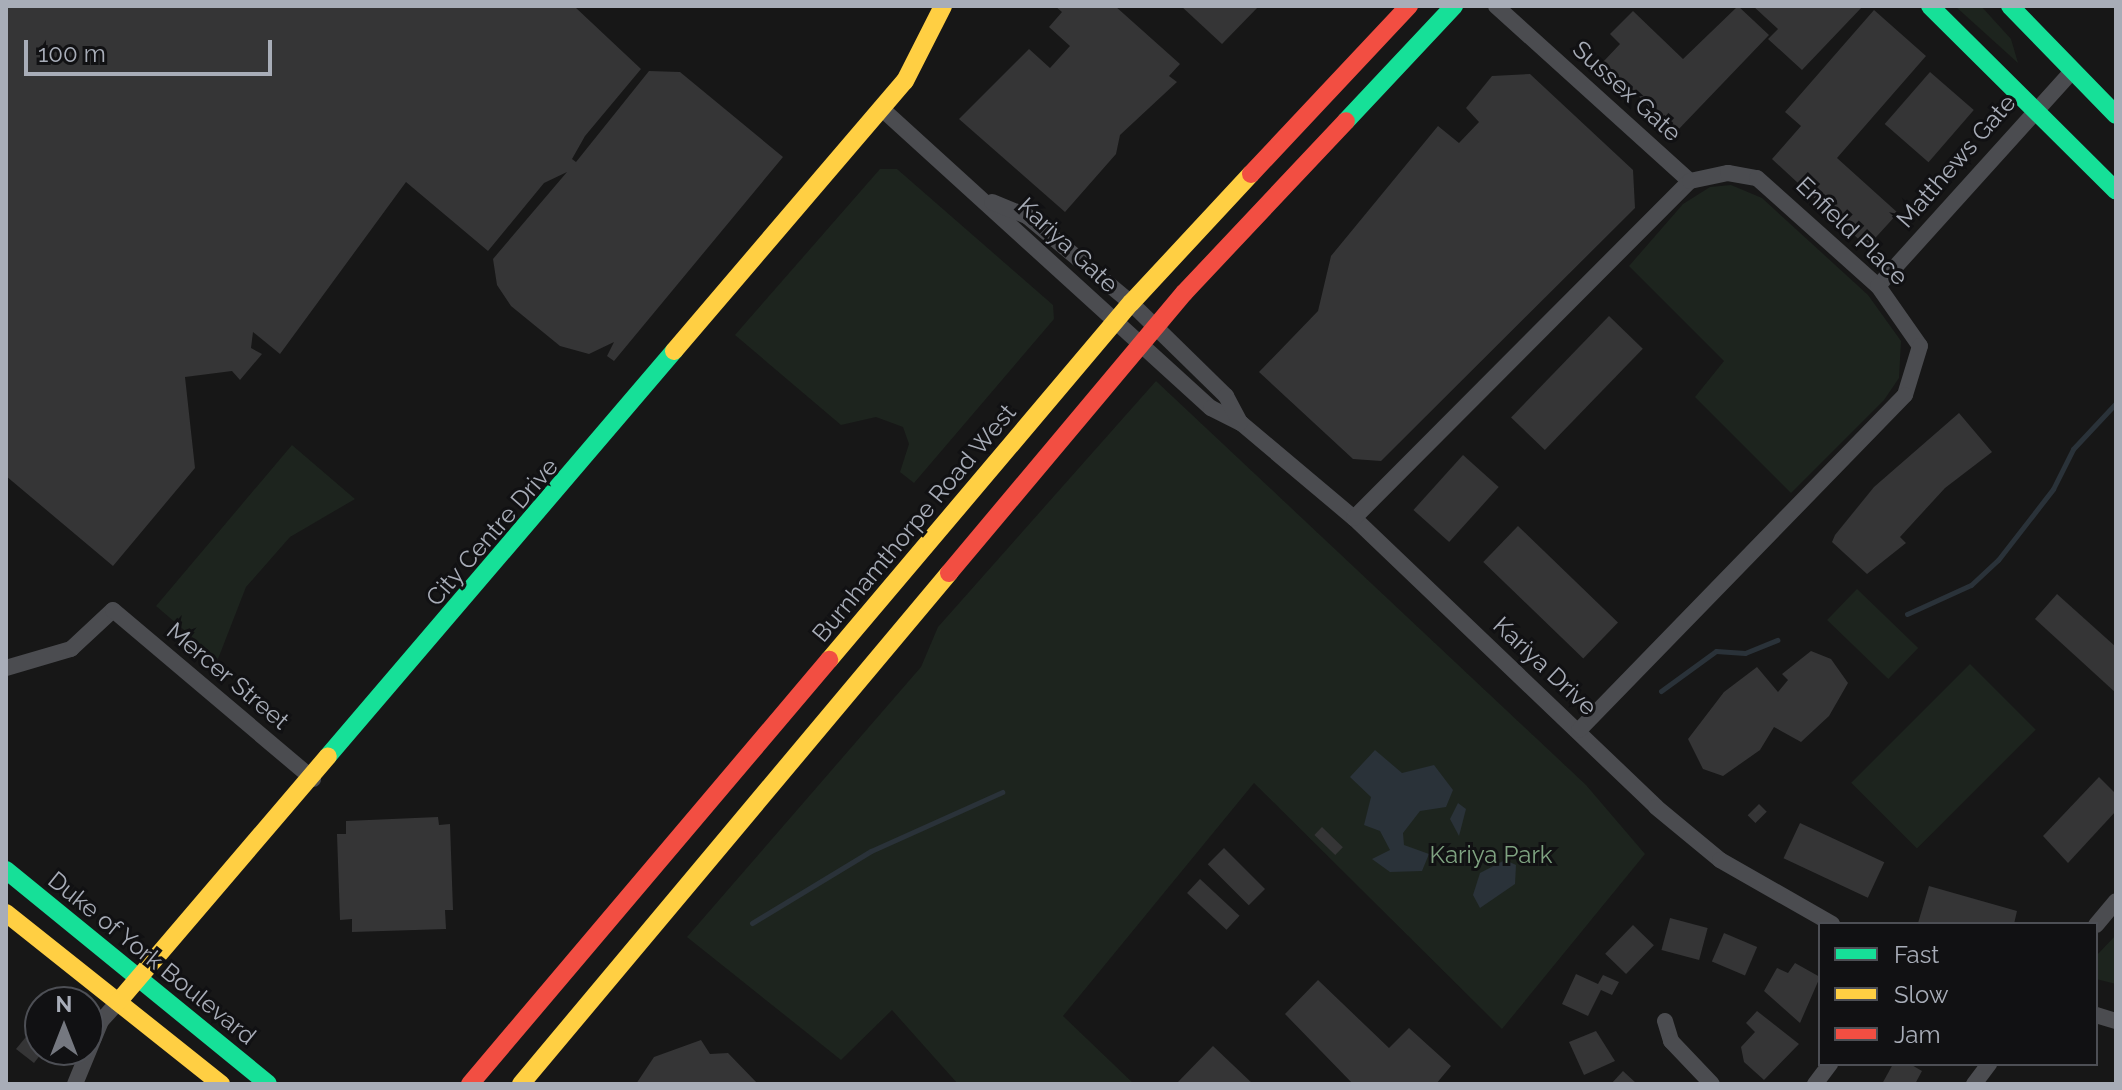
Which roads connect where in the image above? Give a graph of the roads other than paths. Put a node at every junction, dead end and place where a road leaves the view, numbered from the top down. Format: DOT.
graph roads {
  1 [pos="943,6"];
  2 [pos="1409,6"];
  3 [pos="1454,6"];
  4 [pos="1496,6"];
  5 [pos="1930,6"];
  6 [pos="2010,6"];
  7 [pos="2073,70"];
  8 [pos="881,108"];
  9 [pos="2035,108"];
  10 [pos="2116,115"];
  11 [pos="1690,181"];
  12 [pos="2116,191"];
  13 [pos="990,202"];
  14 [pos="1878,286"];
  15 [pos="1131,303"];
  16 [pos="1115,322"];
  17 [pos="1157,327"];
  18 [pos="1142,346"];
  19 [pos="1241,423"];
  20 [pos="1354,518"];
  21 [pos="6,668"];
  22 [pos="1579,730"];
  23 [pos="313,779"];
  24 [pos="6,870"];
  25 [pos="2116,901"];
  26 [pos="6,913"];
  27 [pos="1828,922"];
  28 [pos="2098,923"];
  29 [pos="139,980"];
  30 [pos="118,1002"];
  31 [pos="1665,1021"];
  32 [pos="1828,1066"];
  33 [pos="1988,1066"];
  34 [pos="75,1084"];
  35 [pos="221,1084"];
  36 [pos="268,1084"];
  37 [pos="470,1084"];
  38 [pos="521,1084"];
  39 [pos="1712,1084"];
  40 [pos="1815,1084"];
  41 [pos="1974,1084"];
  1 -- 8 [label="main road, City Centre Drive"];
  2 -- 15 [label="main road, Burnhamthorpe Road West"];
  3 -- 17 [label="main road"];
  4 -- 11 [label="street, Sussex Gate"];
  5 -- 9 [label="main road"];
  6 -- 7 [label="main road"];
  7 -- 9 [label="street, Matthews Gate"];
  7 -- 10 [label="main road"];
  8 -- 13 [label="street, Kariya Gate"];
  8 -- 23 [label="main road, City Centre Drive"];
  9 -- 12 [label="main road"];
  9 -- 14 [label="street, Matthews Gate"];
  11 -- 14 [label="street, Enfield Place"];
  11 -- 20 [label="street"];
  13 -- 15 [label="street, Kariya Gate"];
  13 -- 16 [label="street, Kariya Gate"];
  14 -- 22 [label="street, Enfield Place"];
  15 -- 16 [label="main road, Burnhamthorpe Road West"];
  15 -- 17 [label="street, Kariya Drive"];
  16 -- 18 [label="street, Kariya Drive"];
  16 -- 37 [label="main road, Burnhamthorpe Road West"];
  17 -- 18 [label="main road"];
  17 -- 19 [label="street, Kariya Drive"];
  18 -- 19 [label="street, Kariya Drive"];
  18 -- 38 [label="main road"];
  19 -- 20 [label="street, Kariya Drive"];
  20 -- 22 [label="street, Kariya Drive"];
  21 -- 23 [label="street, Mercer Street"];
  22 -- 27 [label="street, Kariya Drive"];
  23 -- 29 [label="main road, City Centre Drive"];
  24 -- 29 [label="main road, Duke of York Boulevard"];
  25 -- 28 [label="street"];
  26 -- 30 [label="main road"];
  29 -- 30 [label="main road, City Centre Drive"];
  29 -- 36 [label="main road, Duke of York Boulevard"];
  30 -- 34 [label="street, City Centre Drive"];
  30 -- 35 [label="main road"];
  31 -- 39 [label="street"];
  32 -- 40 [label="street"];
  33 -- 41 [label="street"];
}
